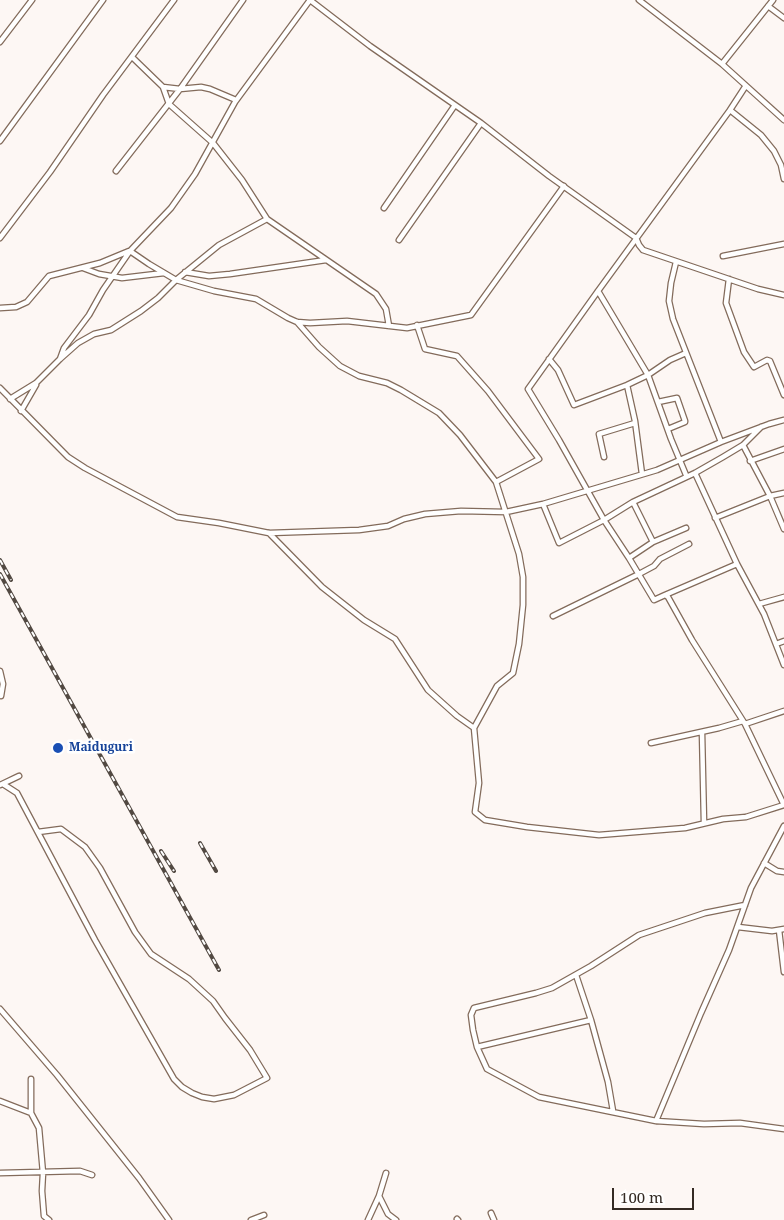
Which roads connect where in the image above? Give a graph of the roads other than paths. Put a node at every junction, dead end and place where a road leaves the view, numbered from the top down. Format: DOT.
graph roads {
  1 [pos="32,0"];
  2 [pos="104,0"];
  3 [pos="174,0"];
  4 [pos="243,0"];
  5 [pos="310,0"];
  6 [pos="639,0"];
  7 [pos="773,0"];
  8 [pos="768,6"];
  9 [pos="784,18"];
  10 [pos="0,42"];
  11 [pos="132,57"];
  12 [pos="722,64"];
  13 [pos="745,87"];
  14 [pos="163,88"];
  15 [pos="180,89"];
  16 [pos="236,100"];
  17 [pos="169,104"];
  18 [pos="455,105"];
  19 [pos="730,110"];
  20 [pos="784,120"];
  21 [pos="480,123"];
  22 [pos="0,141"];
  23 [pos="213,143"];
  24 [pos="116,171"];
  25 [pos="784,179"];
  26 [pos="564,186"];
  27 [pos="384,208"];
  28 [pos="267,219"];
  29 [pos="0,238"];
  30 [pos="636,238"];
  31 [pos="399,240"];
  32 [pos="784,244"];
  33 [pos="130,251"];
  34 [pos="723,256"];
  35 [pos="326,260"];
  36 [pos="676,262"];
  37 [pos="83,268"];
  38 [pos="185,272"];
  39 [pos="164,273"];
  40 [pos="113,277"];
  41 [pos="729,279"];
  42 [pos="176,280"];
  43 [pos="598,291"];
  44 [pos="784,296"];
  45 [pos="0,308"];
  46 [pos="297,322"];
  47 [pos="418,325"];
  48 [pos="389,326"];
  49 [pos="686,353"];
  50 [pos="549,358"];
  51 [pos="60,359"];
  52 [pos="648,375"];
  53 [pos="784,381"];
  54 [pos="36,383"];
  55 [pos="778,384"];
  56 [pos="627,385"];
  57 [pos="0,388"];
  58 [pos="784,395"];
  59 [pos="10,399"];
  60 [pos="658,402"];
  61 [pos="21,411"];
  62 [pos="784,420"];
  63 [pos="635,422"];
  64 [pos="763,426"];
  65 [pos="668,429"];
  66 [pos="721,442"];
  67 [pos="743,445"];
  68 [pos="784,449"];
  69 [pos="604,457"];
  70 [pos="680,461"];
  71 [pos="750,461"];
  72 [pos="695,472"];
  73 [pos="642,474"];
  74 [pos="686,475"];
  75 [pos="496,482"];
  76 [pos="588,490"];
  77 [pos="784,493"];
  78 [pos="770,496"];
  79 [pos="633,502"];
  80 [pos="543,504"];
  81 [pos="506,512"];
  82 [pos="716,518"];
  83 [pos="604,520"];
  84 [pos="686,528"];
  85 [pos="784,529"];
  86 [pos="269,533"];
  87 [pos="653,542"];
  88 [pos="689,544"];
  89 [pos="629,558"];
  90 [pos="737,564"];
  91 [pos="639,574"];
  92 [pos="665,595"];
  93 [pos="784,597"];
  94 [pos="759,604"];
  95 [pos="553,616"];
  96 [pos="784,641"];
  97 [pos="776,644"];
  98 [pos="784,665"];
  99 [pos="0,671"];
  100 [pos="1,696"];
  101 [pos="784,711"];
  102 [pos="744,722"];
  103 [pos="474,728"];
  104 [pos="702,732"];
  105 [pos="652,742"];
  106 [pos="19,776"];
  107 [pos="2,784"];
  108 [pos="784,805"];
  109 [pos="704,823"];
  110 [pos="784,826"];
  111 [pos="38,832"];
  112 [pos="764,863"];
  113 [pos="784,872"];
  114 [pos="745,905"];
  115 [pos="738,927"];
  116 [pos="781,929"];
  117 [pos="784,972"];
  118 [pos="576,975"];
  119 [pos="0,1009"];
  120 [pos="591,1020"];
  121 [pos="477,1046"];
  122 [pos="31,1079"];
  123 [pos="0,1100"];
  124 [pos="613,1111"];
  125 [pos="31,1113"];
  126 [pos="656,1121"];
  127 [pos="784,1129"];
  128 [pos="0,1172"];
  129 [pos="43,1173"];
  130 [pos="386,1173"];
  131 [pos="92,1175"];
  132 [pos="379,1196"];
  133 [pos="490,1213"];
  134 [pos="264,1215"];
  135 [pos="49,1220"];
  136 [pos="169,1220"];
  137 [pos="250,1220"];
  138 [pos="368,1220"];
  139 [pos="396,1220"];
  140 [pos="494,1220"];
  1 -- 10 [label="street"];
  2 -- 22 [label="street"];
  3 -- 11 [label="street"];
  4 -- 15 [label="street"];
  5 -- 16 [label="street"];
  5 -- 18 [label="street"];
  6 -- 12 [label="street"];
  7 -- 8 [label="street"];
  8 -- 9 [label="street"];
  8 -- 12 [label="street"];
  11 -- 14 [label="street"];
  11 -- 29 [label="street"];
  12 -- 13 [label="street"];
  13 -- 19 [label="street"];
  13 -- 20 [label="street"];
  14 -- 15 [label="street"];
  14 -- 17 [label="street"];
  15 -- 16 [label="street"];
  15 -- 17 [label="street"];
  16 -- 23 [label="street"];
  17 -- 23 [label="street"];
  17 -- 24 [label="street"];
  18 -- 21 [label="street"];
  18 -- 27 [label="street"];
  19 -- 25 [label="street"];
  19 -- 30 [label="street"];
  21 -- 26 [label="street"];
  21 -- 31 [label="street"];
  23 -- 28 [label="street"];
  23 -- 33 [label="street"];
  26 -- 30 [label="street"];
  26 -- 47 [label="street"];
  28 -- 35 [label="street"];
  28 -- 38 [label="street"];
  30 -- 36 [label="street"];
  30 -- 43 [label="street"];
  32 -- 34 [label="street"];
  33 -- 37 [label="street"];
  33 -- 39 [label="street"];
  33 -- 40 [label="street"];
  35 -- 38 [label="street"];
  35 -- 48 [label="street"];
  36 -- 41 [label="street"];
  36 -- 49 [label="street"];
  37 -- 40 [label="street"];
  37 -- 45 [label="street"];
  38 -- 42 [label="street"];
  39 -- 40 [label="street"];
  39 -- 42 [label="street"];
  40 -- 51 [label="street"];
  41 -- 44 [label="street"];
  41 -- 55 [label="street"];
  42 -- 46 [label="street"];
  42 -- 51 [label="street"];
  43 -- 50 [label="street"];
  43 -- 52 [label="street"];
  46 -- 48 [label="street"];
  46 -- 75 [label="street"];
  47 -- 48 [label="street"];
  47 -- 75 [label="street"];
  49 -- 52 [label="street"];
  49 -- 66 [label="street"];
  50 -- 56 [label="street"];
  50 -- 76 [label="street"];
  51 -- 54 [label="street"];
  52 -- 56 [label="street"];
  52 -- 60 [label="street"];
  53 -- 55 [label="street"];
  54 -- 59 [label="street"];
  54 -- 61 [label="street"];
  55 -- 58 [label="street"];
  56 -- 63 [label="street"];
  57 -- 59 [label="street"];
  59 -- 61 [label="street"];
  60 -- 65 [label="street"];
  60 -- 65 [label="street"];
  61 -- 86 [label="street"];
  62 -- 64 [label="street"];
  63 -- 69 [label="street"];
  63 -- 73 [label="street"];
  64 -- 66 [label="street"];
  64 -- 67 [label="street"];
  65 -- 70 [label="street"];
  66 -- 70 [label="street"];
  67 -- 71 [label="street"];
  67 -- 72 [label="street"];
  68 -- 71 [label="street"];
  70 -- 73 [label="street"];
  70 -- 74 [label="street"];
  71 -- 78 [label="street"];
  72 -- 74 [label="street"];
  72 -- 82 [label="street"];
  73 -- 76 [label="street"];
  74 -- 79 [label="street"];
  75 -- 81 [label="street"];
  76 -- 80 [label="street"];
  76 -- 83 [label="street"];
  77 -- 78 [label="street"];
  78 -- 82 [label="street"];
  78 -- 85 [label="street"];
  79 -- 83 [label="street"];
  79 -- 87 [label="street"];
  80 -- 81 [label="street"];
  80 -- 83 [label="street"];
  81 -- 86 [label="street"];
  81 -- 103 [label="street"];
  82 -- 90 [label="street"];
  83 -- 89 [label="street"];
  84 -- 87 [label="street"];
  86 -- 103 [label="street"];
  87 -- 89 [label="street"];
  88 -- 91 [label="street"];
  89 -- 91 [label="street"];
  90 -- 92 [label="street"];
  90 -- 94 [label="street"];
  91 -- 92 [label="street"];
  91 -- 95 [label="street"];
  92 -- 102 [label="street"];
  93 -- 94 [label="street"];
  94 -- 97 [label="street"];
  96 -- 97 [label="street"];
  97 -- 98 [label="street"];
  99 -- 100 [label="street"];
  101 -- 102 [label="street"];
  102 -- 104 [label="street"];
  102 -- 108 [label="street"];
  103 -- 109 [label="street"];
  104 -- 105 [label="street"];
  104 -- 109 [label="street"];
  106 -- 107 [label="street"];
  107 -- 111 [label="street"];
  108 -- 109 [label="street"];
  110 -- 112 [label="street"];
  111 -- 111 [label="street"];
  112 -- 113 [label="street"];
  112 -- 114 [label="street"];
  114 -- 115 [label="street"];
  114 -- 118 [label="street"];
  115 -- 116 [label="street"];
  115 -- 126 [label="street"];
  116 -- 117 [label="street"];
  118 -- 120 [label="street"];
  118 -- 121 [label="street"];
  119 -- 136 [label="street"];
  120 -- 121 [label="street"];
  120 -- 124 [label="street"];
  121 -- 124 [label="street"];
  122 -- 125 [label="street"];
  123 -- 125 [label="street"];
  124 -- 126 [label="street"];
  125 -- 129 [label="street"];
  126 -- 127 [label="street"];
  128 -- 129 [label="street"];
  129 -- 131 [label="street"];
  129 -- 135 [label="street"];
  130 -- 132 [label="street"];
  132 -- 138 [label="street"];
  132 -- 139 [label="street"];
  133 -- 140 [label="street"];
  134 -- 137 [label="street"];
}
